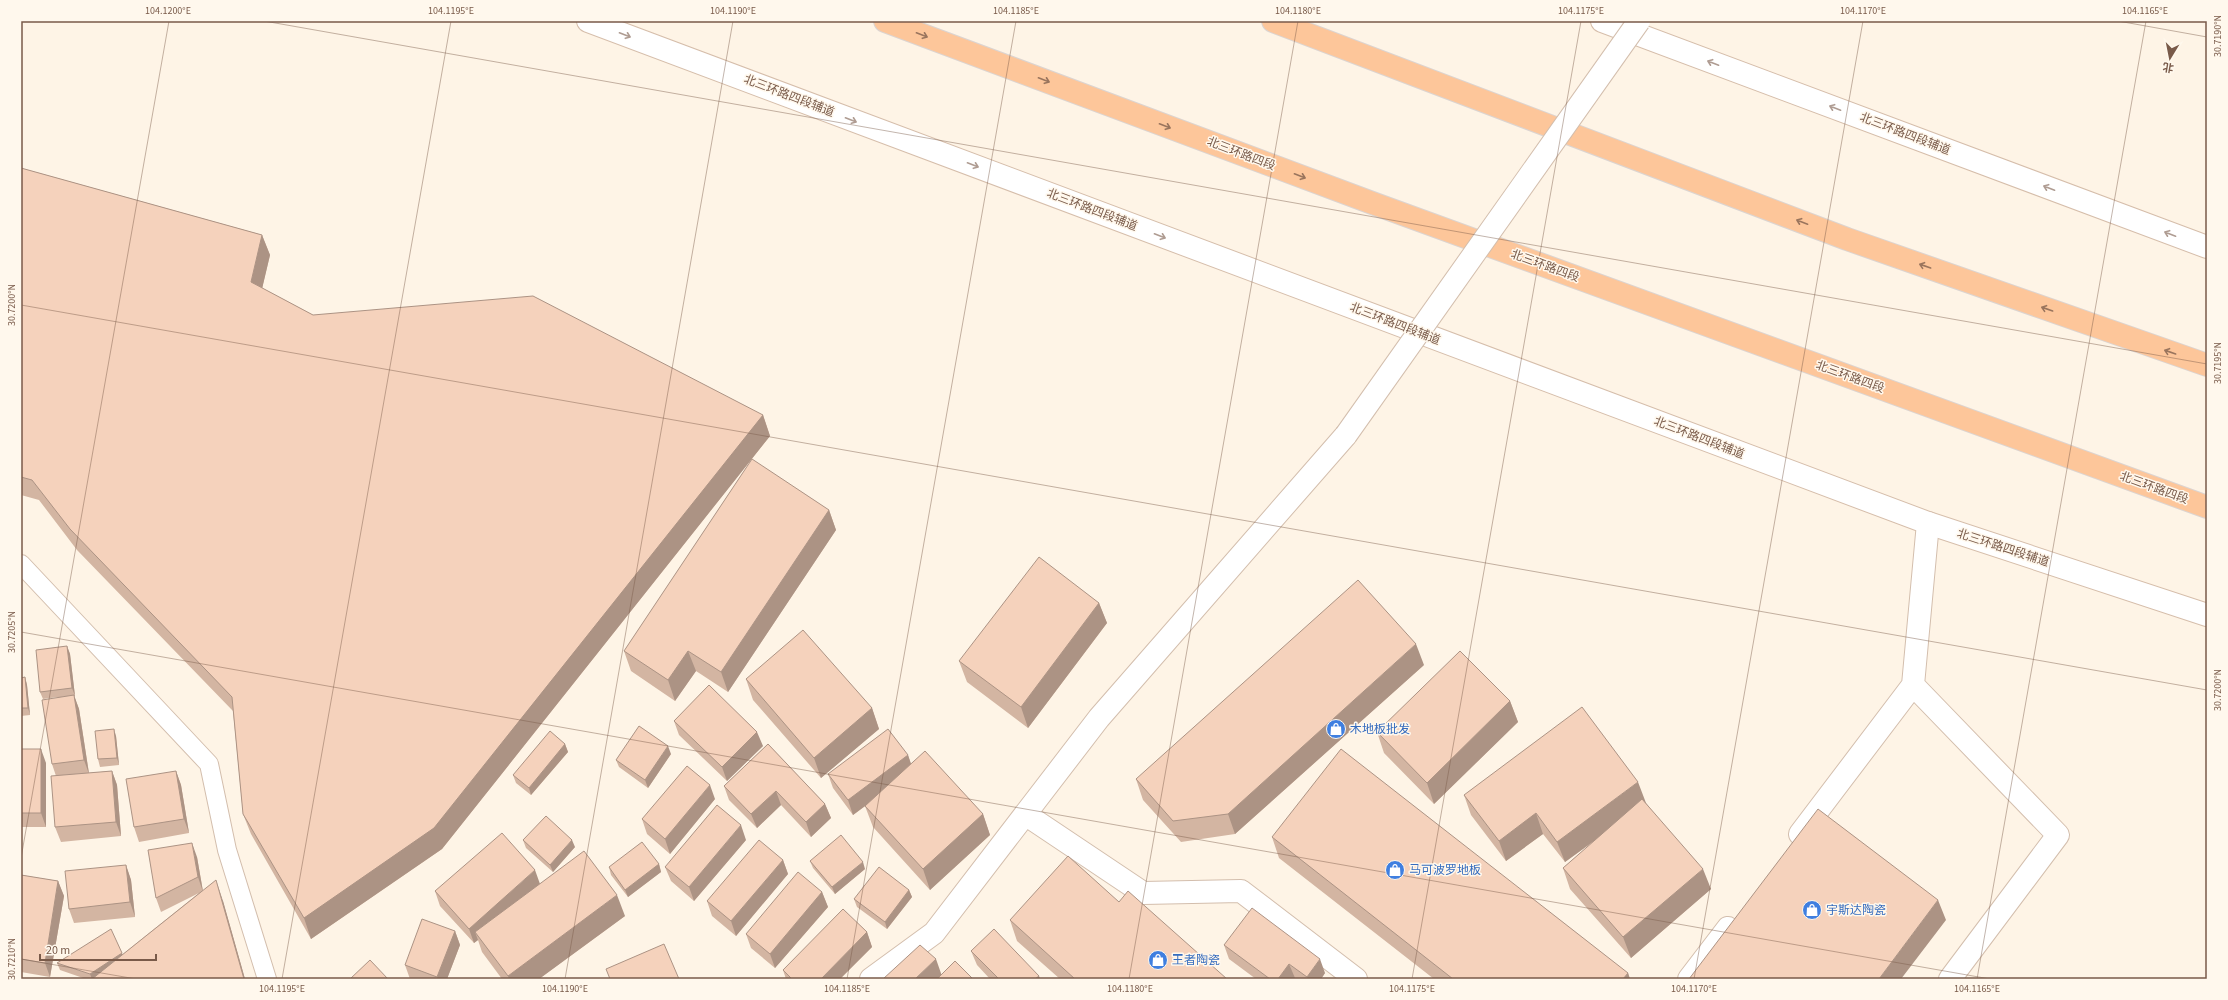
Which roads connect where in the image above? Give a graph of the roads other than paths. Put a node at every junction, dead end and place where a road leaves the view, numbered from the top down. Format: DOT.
graph roads {
  1 [pos="588,21"];
  2 [pos="886,21"];
  3 [pos="1273,21"];
  4 [pos="1602,21"];
  5 [pos="1639,21"];
  6 [pos="2207,247"];
  7 [pos="2207,365"];
  8 [pos="2207,507"];
  9 [pos="1928,524"];
  10 [pos="21,564"];
  11 [pos="2207,615"];
  12 [pos="1913,685"];
  13 [pos="1025,814"];
  14 [pos="1789,848"];
  15 [pos="1742,910"];
  16 [pos="268,979"];
  17 [pos="871,979"];
  18 [pos="1356,979"];
  19 [pos="1689,979"];
  20 [pos="1950,979"];
  1 -- 9 [label="street, 北三环路四段辅道, one-way"];
  2 -- 8 [label="highway, 北三环路四段, one-way"];
  7 -- 3 [label="highway, one-way"];
  6 -- 4 [label="street, 北三环路四段辅道, one-way"];
  5 -- 13 [label="street, bridge"];
  9 -- 11 [label="street, 北三环路四段辅道"];
  9 -- 12 [label="street"];
  10 -- 16 [label="lane"];
  12 -- 14 [label="street"];
  12 -- 20 [label="street"];
  13 -- 17 [label="street"];
  13 -- 18 [label="street"];
  15 -- 19 [label="street"];
}
